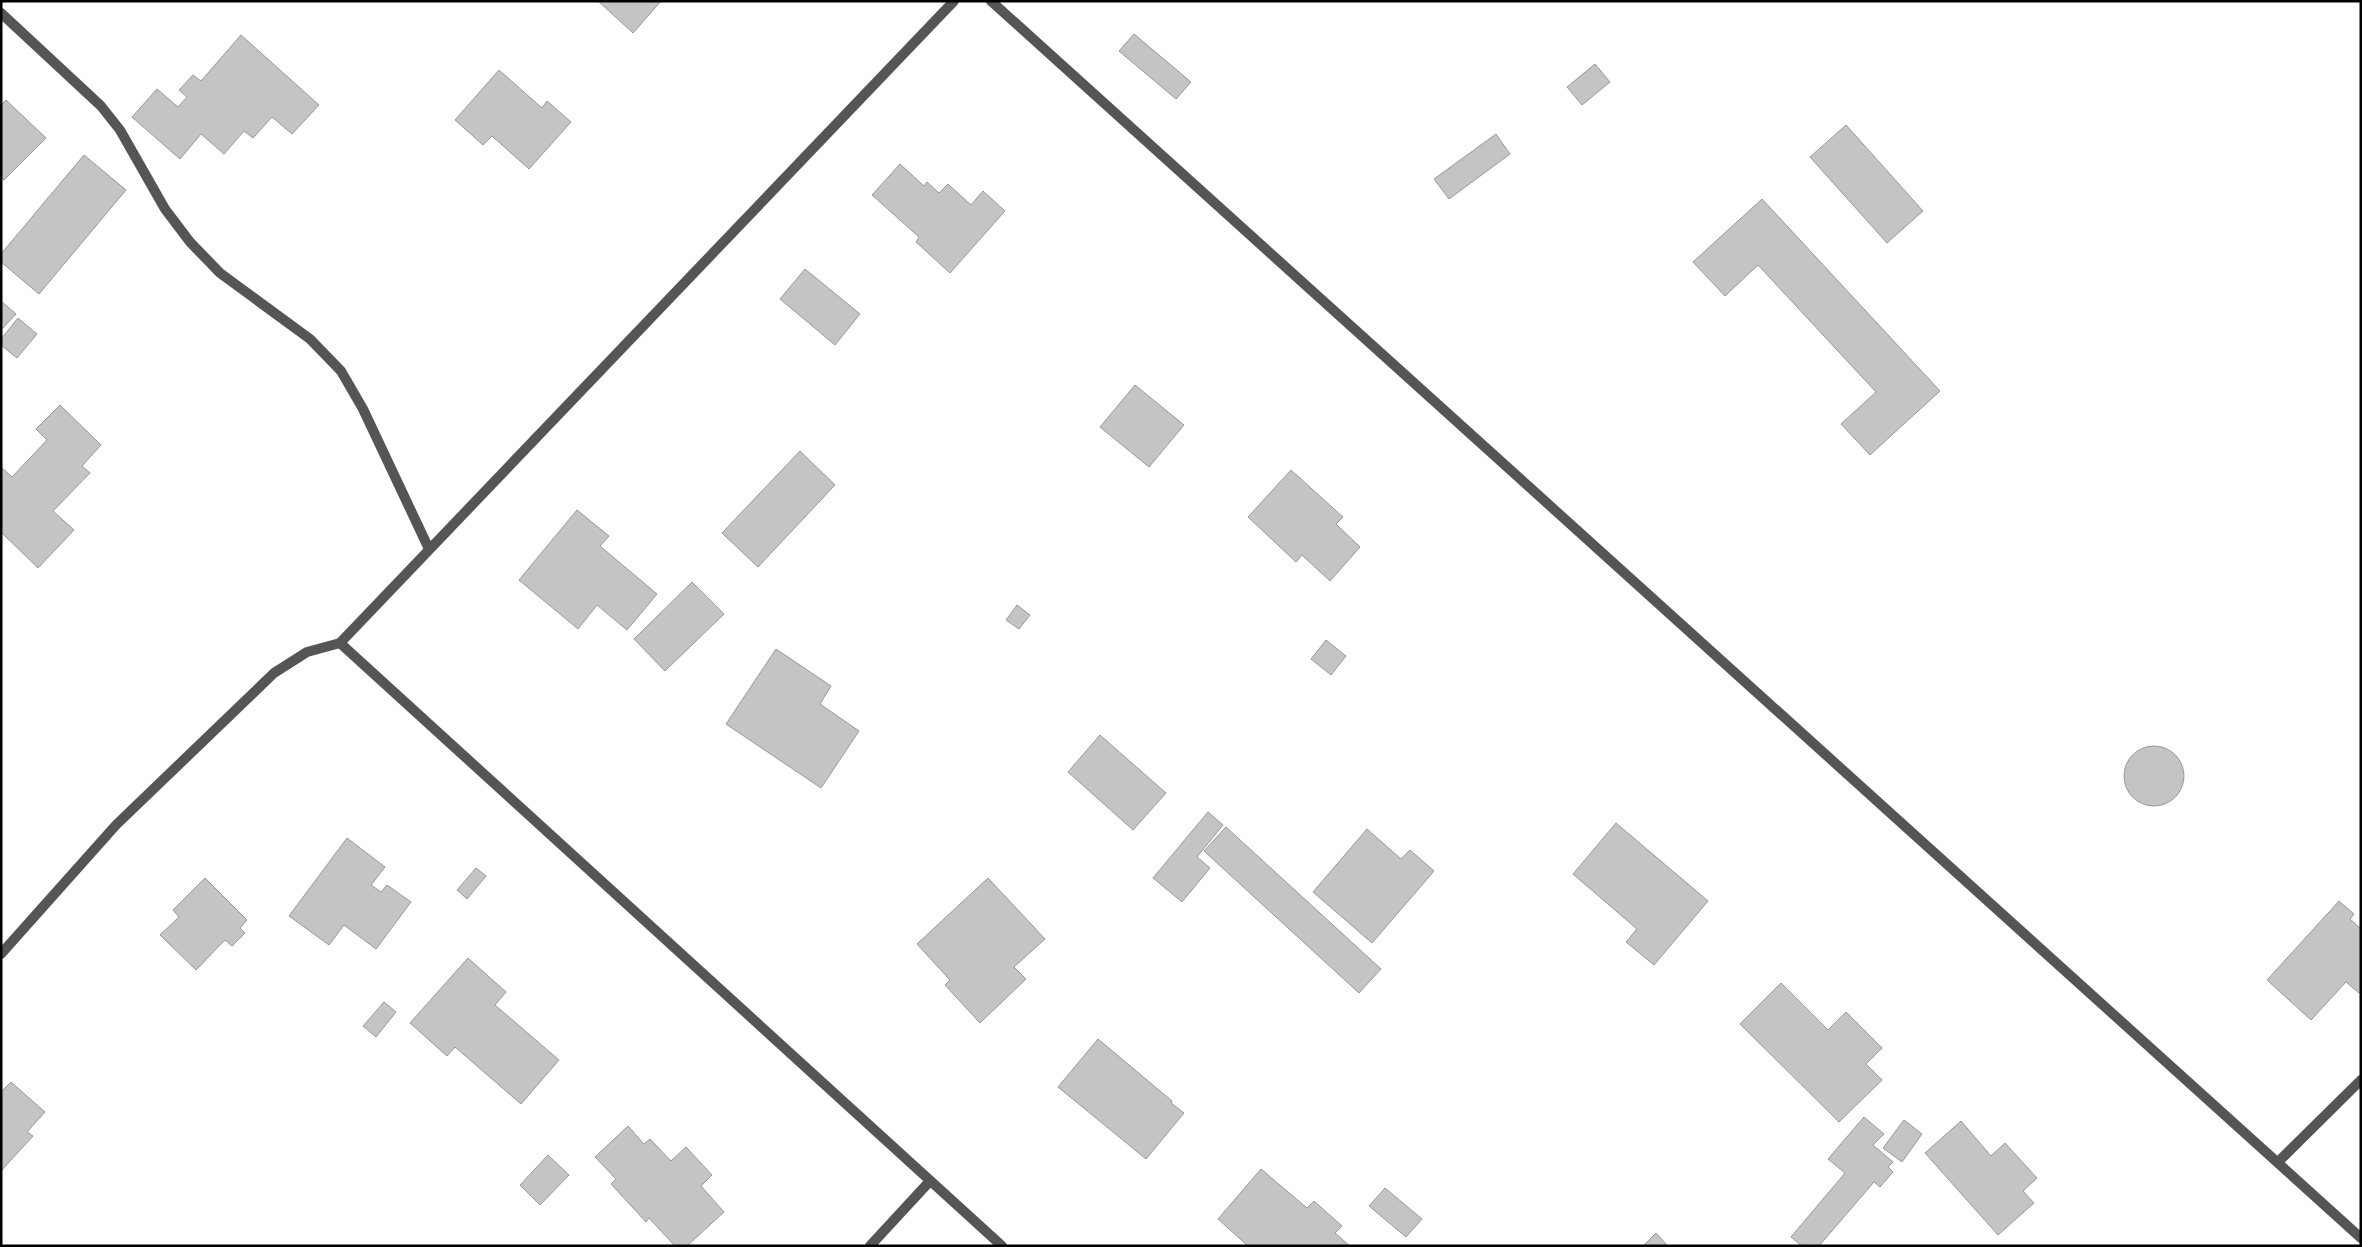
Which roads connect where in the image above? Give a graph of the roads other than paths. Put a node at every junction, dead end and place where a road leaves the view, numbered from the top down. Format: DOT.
graph roads {
  1 [pos="954,1"];
  2 [pos="992,1"];
  3 [pos="1,13"];
  4 [pos="429,549"];
  5 [pos="340,643"];
  6 [pos="1,954"];
  7 [pos="2361,1080"];
  8 [pos="2278,1162"];
  9 [pos="930,1181"];
  10 [pos="2361,1238"];
  11 [pos="870,1246"];
  12 [pos="1002,1246"];
  1 -- 4 [label="street"];
  2 -- 8 [label="street"];
  3 -- 4 [label="street"];
  4 -- 5 [label="street"];
  5 -- 6 [label="street"];
  5 -- 9 [label="street"];
  7 -- 8 [label="street"];
  8 -- 10 [label="street"];
  9 -- 11 [label="street"];
  9 -- 12 [label="street"];
}
